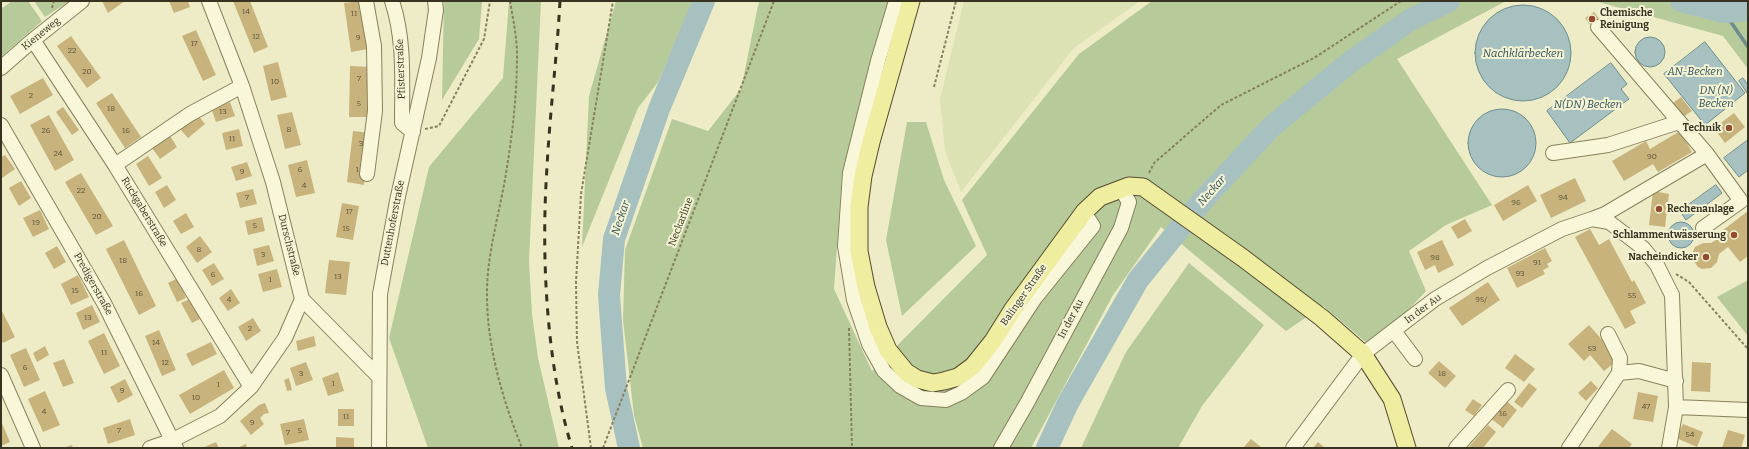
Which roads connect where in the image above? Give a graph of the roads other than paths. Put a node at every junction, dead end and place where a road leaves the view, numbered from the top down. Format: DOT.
graph roads {
  1 [pos="82,1"];
  2 [pos="209,1"];
  3 [pos="366,1"];
  4 [pos="392,1"];
  5 [pos="435,1"];
  6 [pos="896,1"];
  7 [pos="911,1"];
  8 [pos="1598,28"];
  9 [pos="33,40"];
  10 [pos="1,68"];
  11 [pos="242,86"];
  12 [pos="1679,122"];
  13 [pos="1,125"];
  14 [pos="413,132"];
  15 [pos="1553,153"];
  16 [pos="1707,154"];
  17 [pos="115,165"];
  18 [pos="367,174"];
  19 [pos="1121,189"];
  20 [pos="1084,212"];
  21 [pos="1592,219"];
  22 [pos="1703,228"];
  23 [pos="302,299"];
  24 [pos="1394,331"];
  25 [pos="1608,334"];
  26 [pos="1363,354"];
  27 [pos="1415,359"];
  28 [pos="1619,373"];
  29 [pos="1,375"];
  30 [pos="379,377"];
  31 [pos="1676,381"];
  32 [pos="251,387"];
  33 [pos="1508,390"];
  34 [pos="1676,407"];
  35 [pos="1748,410"];
  36 [pos="174,444"];
  37 [pos="33,448"];
  38 [pos="150,448"];
  39 [pos="378,448"];
  40 [pos="1001,448"];
  41 [pos="1293,448"];
  42 [pos="1407,448"];
  43 [pos="1456,448"];
  44 [pos="1569,448"];
  45 [pos="1669,448"];
  1 -- 9 [label="street, Kieneweg"];
  2 -- 11 [label="street, Durschstraße"];
  3 -- 18 [label="street"];
  4 -- 14 [label="street, Pfisterstraße"];
  5 -- 14 [label="street, Duttenhoferstraße"];
  6 -- 20 [label="street"];
  7 -- 20 [label="main road, Balinger Straße"];
  8 -- 12 [label="street"];
  9 -- 10 [label="street, Kieneweg"];
  9 -- 17 [label="street, Ruckgaberstraße"];
  11 -- 17 [label="street"];
  11 -- 23 [label="street, Durschstraße"];
  12 -- 15 [label="street"];
  12 -- 16 [label="street"];
  13 -- 36 [label="street, Predigerstraße"];
  14 -- 30 [label="street, Duttenhoferstraße"];
  16 -- 21 [label="street, In der Au"];
  16 -- 22 [label="street"];
  17 -- 32 [label="street, Ruckgaberstraße"];
  19 -- 20 [label="main road, Balinger Straße"];
  19 -- 26 [label="main road, Balinger Straße"];
  19 -- 40 [label="street, In der Au"];
  21 -- 24 [label="street, In der Au"];
  21 -- 31 [label="street"];
  23 -- 30 [label="street"];
  23 -- 32 [label="street"];
  24 -- 26 [label="street, In der Au"];
  24 -- 27 [label="street"];
  25 -- 28 [label="street"];
  26 -- 41 [label="street, In der Au"];
  26 -- 42 [label="main road"];
  28 -- 31 [label="street"];
  28 -- 44 [label="street"];
  29 -- 37 [label="street"];
  30 -- 39 [label="street, Duttenhoferstraße"];
  31 -- 34 [label="street"];
  32 -- 36 [label="street"];
  33 -- 43 [label="street"];
  34 -- 35 [label="street"];
  34 -- 45 [label="street"];
  36 -- 38 [label="street"];
}
